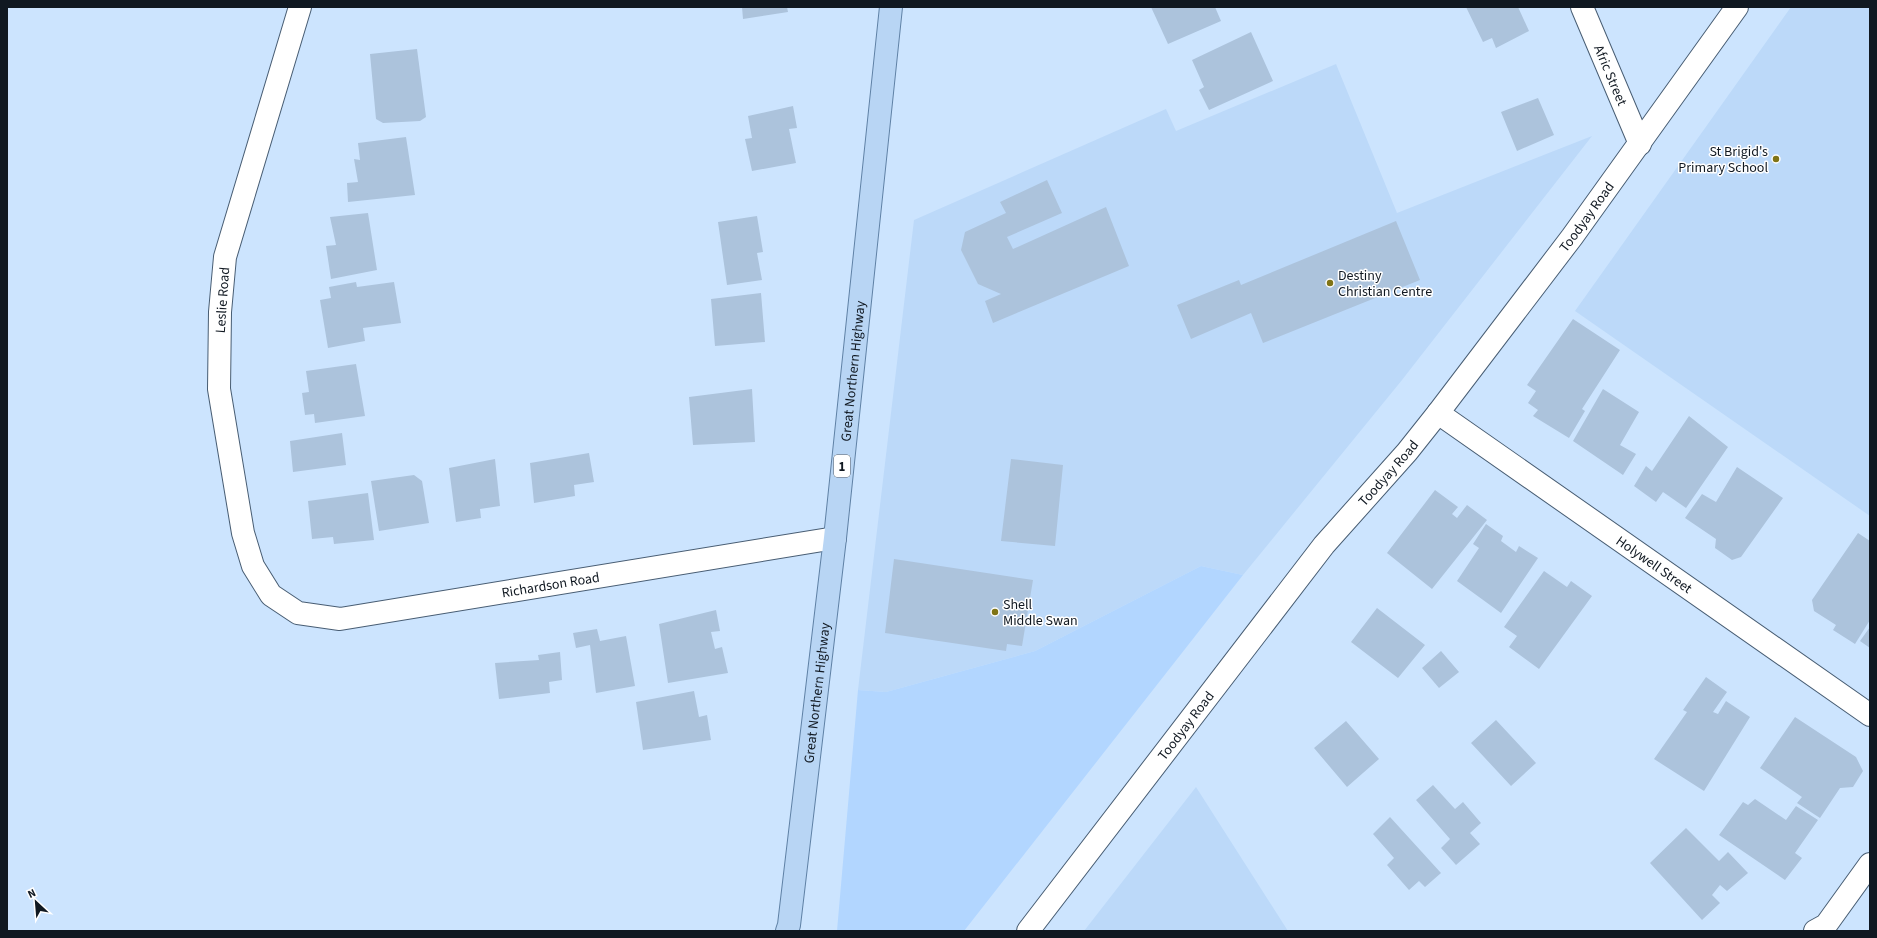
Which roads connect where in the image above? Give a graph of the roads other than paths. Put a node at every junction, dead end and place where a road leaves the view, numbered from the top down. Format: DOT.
graph roads {
  1 [pos="300,7"];
  2 [pos="891,7"];
  3 [pos="1582,7"];
  4 [pos="1737,7"];
  5 [pos="1640,144"];
  6 [pos="1438,413"];
  7 [pos="835,538"];
  8 [pos="271,594"];
  9 [pos="1870,715"];
  10 [pos="1870,864"];
  11 [pos="789,929"];
  12 [pos="1028,931"];
  13 [pos="1815,931"];
  1 -- 8 [label="street, Leslie Road"];
  2 -- 7 [label="main road, Great Northern Highway / 1"];
  3 -- 5 [label="street, Afric Street"];
  4 -- 5 [label="street, Toodyay Road"];
  5 -- 6 [label="street, Toodyay Road"];
  6 -- 9 [label="street, Holywell Street"];
  6 -- 12 [label="street, Toodyay Road"];
  7 -- 8 [label="street, Richardson Road"];
  7 -- 11 [label="main road, Great Northern Highway / 1"];
  10 -- 13 [label="street"];
}
